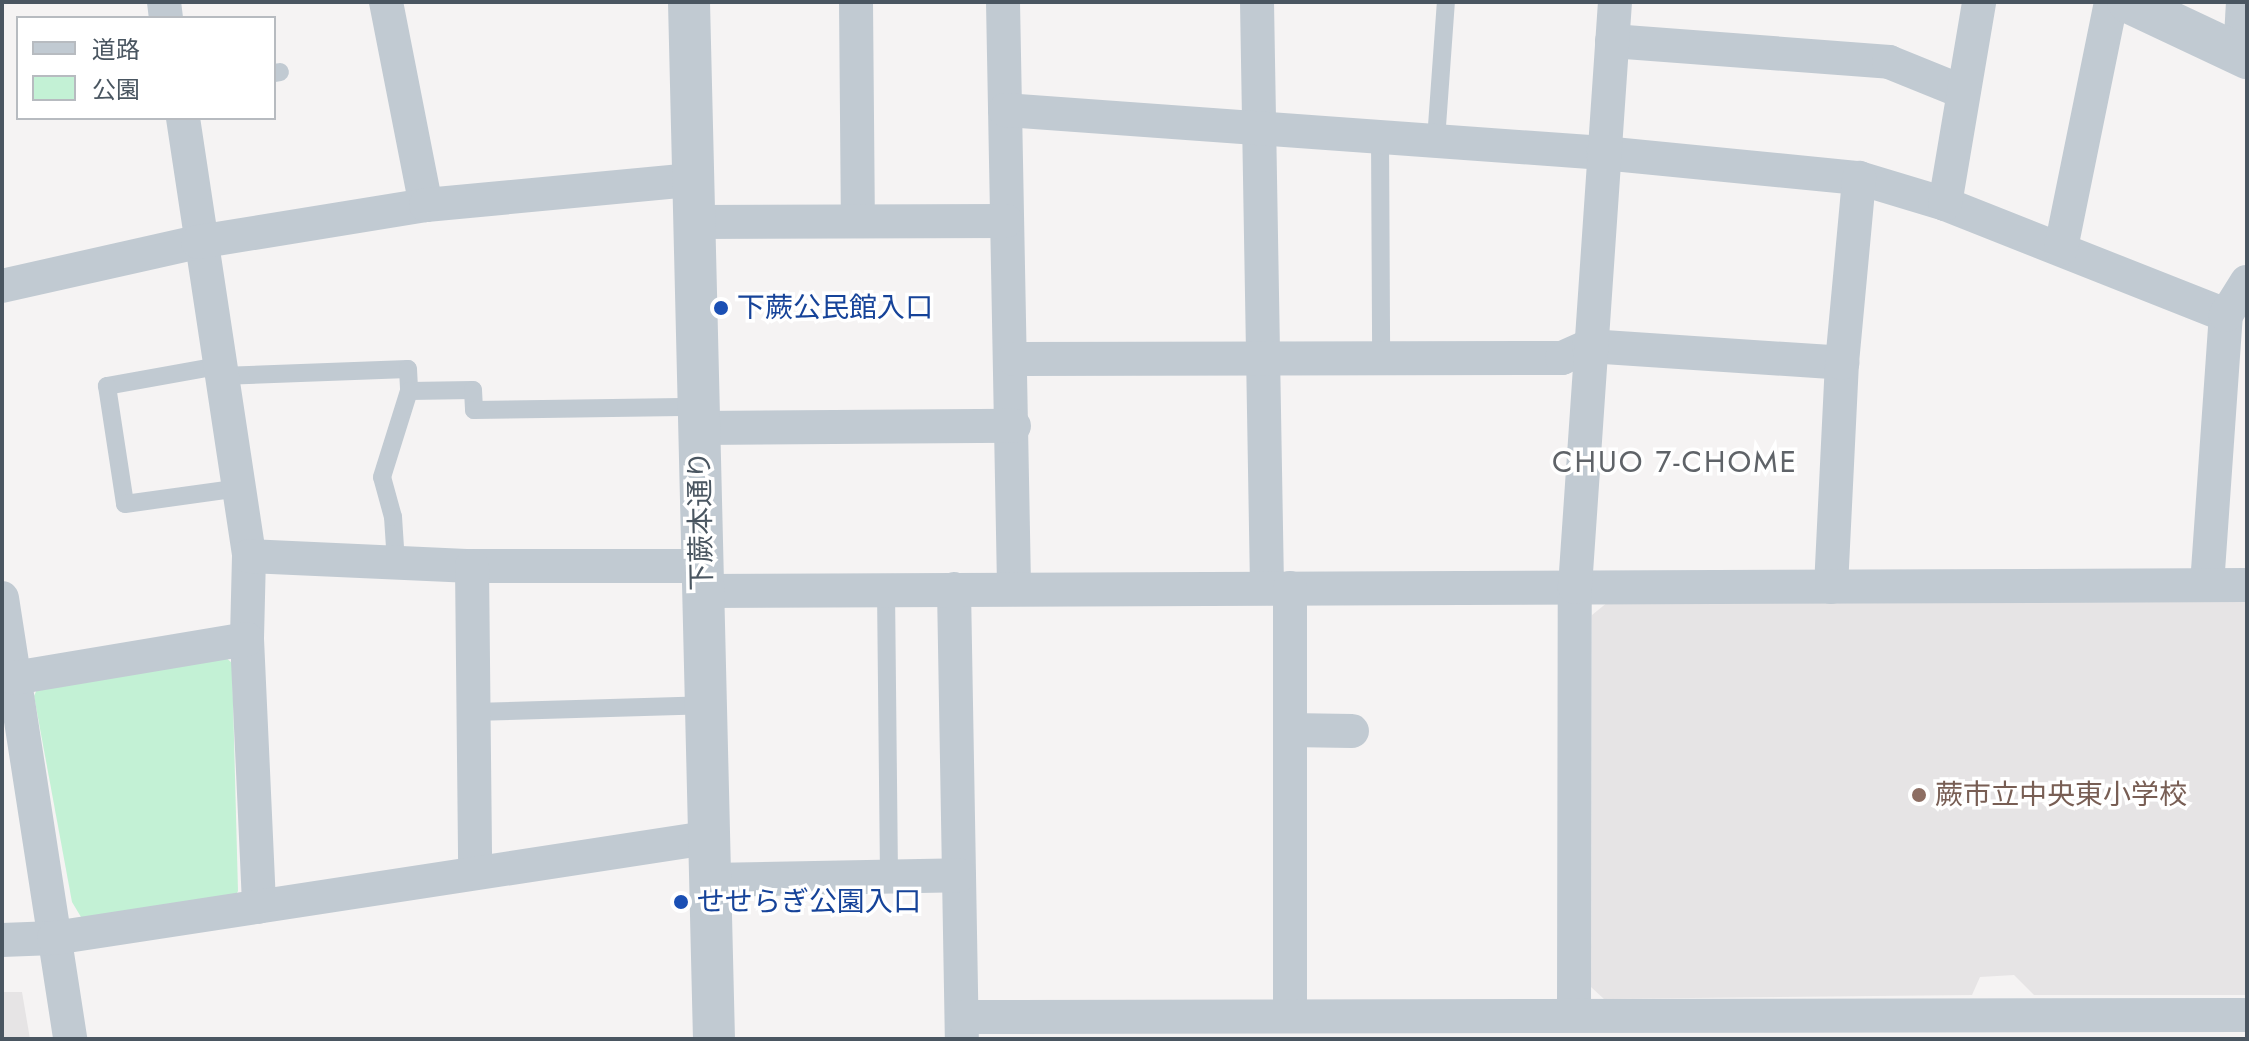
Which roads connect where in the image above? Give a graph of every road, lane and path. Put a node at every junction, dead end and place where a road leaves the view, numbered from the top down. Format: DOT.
graph roads {
  1 [pos="386,2"];
  2 [pos="689,2"];
  3 [pos="856,2"];
  4 [pos="1003,2"];
  5 [pos="1257,2"];
  6 [pos="1446,2"];
  7 [pos="1615,2"];
  8 [pos="1979,2"];
  9 [pos="2111,2"];
  10 [pos="2128,2"];
  11 [pos="2243,2"];
  12 [pos="1612,41"];
  13 [pos="2243,56"];
  14 [pos="1963,92"];
  15 [pos="1005,110"];
  16 [pos="183,120"];
  17 [pos="1261,129"];
  18 [pos="1380,137"];
  19 [pos="1436,140"];
  20 [pos="1603,153"];
  21 [pos="1859,178"];
  22 [pos="692,180"];
  23 [pos="1945,204"];
  24 [pos="426,205"];
  25 [pos="858,220"];
  26 [pos="1006,221"];
  27 [pos="693,222"];
  28 [pos="198,242"];
  29 [pos="2061,248"];
  30 [pos="2247,282"];
  31 [pos="2,286"];
  32 [pos="2226,315"];
  33 [pos="1589,346"];
  34 [pos="1381,355"];
  35 [pos="1014,359"];
  36 [pos="1266,360"];
  37 [pos="1842,363"];
  38 [pos="219,371"];
  39 [pos="409,391"];
  40 [pos="699,418"];
  41 [pos="1014,426"];
  42 [pos="241,488"];
  43 [pos="249,556"];
  44 [pos="396,563"];
  45 [pos="472,566"];
  46 [pos="701,578"];
  47 [pos="2207,585"];
  48 [pos="2247,585"];
  49 [pos="1575,587"];
  50 [pos="1831,587"];
  51 [pos="1014,588"];
  52 [pos="1279,588"];
  53 [pos="954,589"];
  54 [pos="886,590"];
  55 [pos="2,601"];
  56 [pos="247,639"];
  57 [pos="14,678"];
  58 [pos="704,705"];
  59 [pos="473,712"];
  60 [pos="1290,730"];
  61 [pos="1352,731"];
  62 [pos="707,838"];
  63 [pos="475,873"];
  64 [pos="959,875"];
  65 [pos="889,877"];
  66 [pos="709,880"];
  67 [pos="259,907"];
  68 [pos="54,938"];
  69 [pos="2,940"];
  70 [pos="2247,1015"];
  71 [pos="1582,1023"];
  72 [pos="1305,1024"];
  73 [pos="1731,1027"];
  74 [pos="2146,1027"];
  75 [pos="962,1028"];
  76 [pos="70,1039"];
  77 [pos="714,1039"];
  1 -- 24 [label="street"];
  2 -- 22 [label="street, 下蕨本通り"];
  3 -- 25 [label="street"];
  4 -- 15 [label="street"];
  5 -- 17 [label="street"];
  6 -- 19 [label="lane"];
  7 -- 12 [label="street"];
  8 -- 14 [label="street"];
  9 -- 29 [label="street"];
  10 -- 13 [label="street"];
  11 -- 13 [label="street"];
  12 -- 14 [label="street"];
  12 -- 20 [label="street"];
  14 -- 23 [label="street"];
  15 -- 17 [label="street"];
  15 -- 26 [label="street"];
  16 -- 28 [label="street"];
  17 -- 18 [label="street"];
  17 -- 36 [label="street"];
  18 -- 19 [label="street"];
  18 -- 34 [label="lane"];
  19 -- 20 [label="street"];
  20 -- 21 [label="street"];
  20 -- 33 [label="street"];
  21 -- 23 [label="street"];
  21 -- 37 [label="street"];
  22 -- 24 [label="street"];
  22 -- 27 [label="street, 下蕨本通り"];
  23 -- 29 [label="street"];
  24 -- 28 [label="street"];
  25 -- 26 [label="street"];
  25 -- 27 [label="street"];
  26 -- 35 [label="street"];
  27 -- 40 [label="street, 下蕨本通り"];
  28 -- 31 [label="street"];
  28 -- 38 [label="street"];
  29 -- 32 [label="street"];
  30 -- 32 [label="street"];
  32 -- 47 [label="street"];
  33 -- 34 [label="street"];
  33 -- 37 [label="street"];
  33 -- 49 [label="street"];
  34 -- 36 [label="street"];
  35 -- 36 [label="street"];
  35 -- 41 [label="street"];
  36 -- 52 [label="street"];
  37 -- 50 [label="street"];
  38 -- 39 [label="lane"];
  38 -- 42 [label="street"];
  38 -- 42 [label="lane"];
  39 -- 40 [label="lane"];
  39 -- 44 [label="lane"];
  40 -- 41 [label="street"];
  40 -- 46 [label="street, 下蕨本通り"];
  41 -- 51 [label="street"];
  42 -- 43 [label="street"];
  43 -- 44 [label="street"];
  43 -- 56 [label="street"];
  44 -- 45 [label="street"];
  45 -- 46 [label="street"];
  45 -- 59 [label="street"];
  46 -- 54 [label="street"];
  46 -- 58 [label="street, 下蕨本通り"];
  47 -- 48 [label="street"];
  47 -- 50 [label="street"];
  49 -- 50 [label="street"];
  49 -- 52 [label="street"];
  49 -- 71 [label="street"];
  51 -- 52 [label="street"];
  51 -- 53 [label="street"];
  52 -- 60 [label="street"];
  53 -- 54 [label="street"];
  53 -- 64 [label="street"];
  54 -- 65 [label="lane"];
  55 -- 57 [label="street"];
  56 -- 57 [label="street"];
  56 -- 67 [label="street"];
  57 -- 68 [label="street"];
  58 -- 59 [label="lane"];
  58 -- 62 [label="street, 下蕨本通り"];
  59 -- 63 [label="street"];
  60 -- 61 [label="street"];
  60 -- 72 [label="street"];
  62 -- 63 [label="street"];
  62 -- 66 [label="street, 下蕨本通り"];
  63 -- 67 [label="street"];
  64 -- 65 [label="street"];
  64 -- 75 [label="street"];
  65 -- 66 [label="street"];
  66 -- 77 [label="street, 下蕨本通り"];
  67 -- 68 [label="street"];
  68 -- 69 [label="street"];
  68 -- 76 [label="street"];
  70 -- 74 [label="street"];
  71 -- 72 [label="street"];
  71 -- 73 [label="street"];
  72 -- 75 [label="street"];
  73 -- 74 [label="street"];
}
